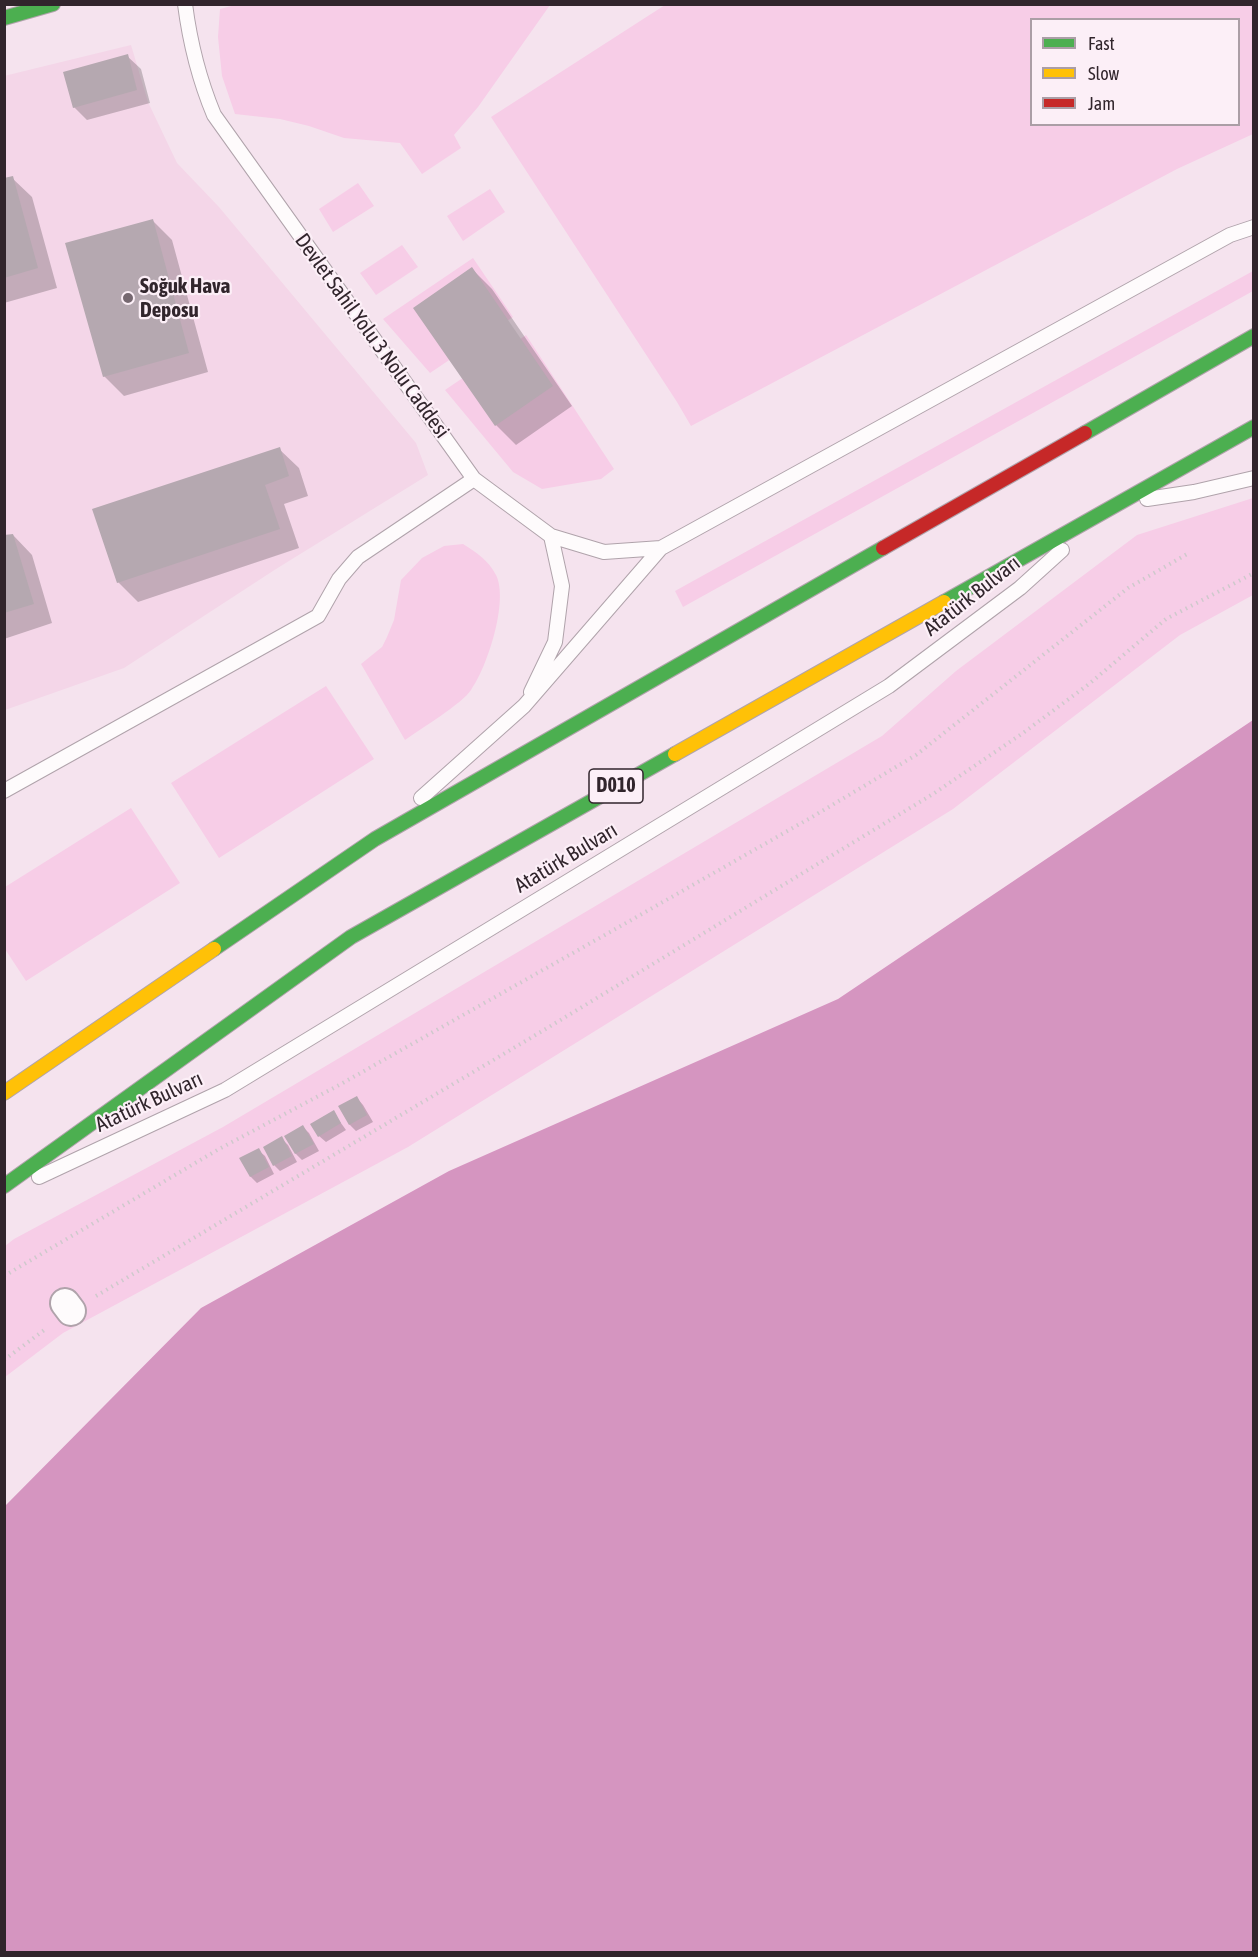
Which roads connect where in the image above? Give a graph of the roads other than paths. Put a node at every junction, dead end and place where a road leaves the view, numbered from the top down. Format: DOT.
graph roads {
  1 [pos="52,4"];
  2 [pos="185,4"];
  3 [pos="4,18"];
  4 [pos="1254,228"];
  5 [pos="1254,336"];
  6 [pos="1254,427"];
  7 [pos="1254,478"];
  8 [pos="474,479"];
  9 [pos="1113,504"];
  10 [pos="551,536"];
  11 [pos="662,548"];
  12 [pos="524,706"];
  13 [pos="4,791"];
  14 [pos="375,839"];
  15 [pos="4,1093"];
  16 [pos="4,1186"];
  17 [pos="4,1193"];
  1 -- 3 [label="main road"];
  2 -- 8 [label="lane, Devlet Sahil Yolu 3 Nolu Caddesi"];
  4 -- 11 [label="lane"];
  5 -- 14 [label="main road"];
  6 -- 9 [label="main road, Atatürk Bulvarı / D010"];
  7 -- 9 [label="lane, Atatürk Bulvarı"];
  8 -- 10 [label="lane, Devlet Sahil Yolu 3 Nolu Caddesi"];
  8 -- 13 [label="lane"];
  9 -- 16 [label="main road, Atatürk Bulvarı / D010"];
  9 -- 17 [label="lane, Atatürk Bulvarı"];
  10 -- 11 [label="lane"];
  10 -- 12 [label="lane"];
  11 -- 12 [label="lane"];
  12 -- 14 [label="lane"];
  14 -- 15 [label="main road"];
}
